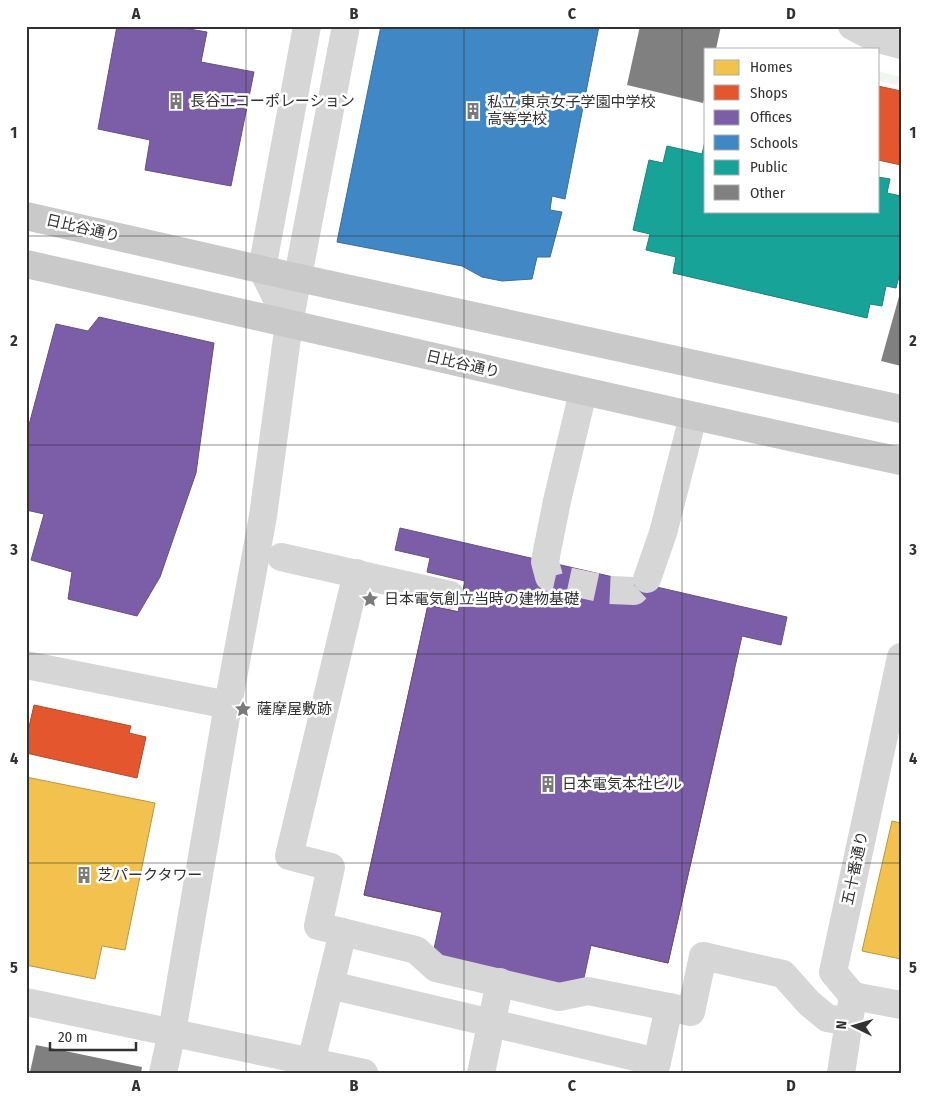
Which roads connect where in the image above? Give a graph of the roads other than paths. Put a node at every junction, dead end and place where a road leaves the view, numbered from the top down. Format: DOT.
graph roads {
  1 [pos="307,26"];
  2 [pos="346,26"];
  3 [pos="852,26"];
  4 [pos="901,45"];
  5 [pos="26,216"];
  6 [pos="26,264"];
  7 [pos="262,269"];
  8 [pos="298,278"];
  9 [pos="289,323"];
  10 [pos="583,392"];
  11 [pos="901,409"];
  12 [pos="693,417"];
  13 [pos="901,461"];
  14 [pos="281,556"];
  15 [pos="546,556"];
  16 [pos="357,573"];
  17 [pos="647,579"];
  18 [pos="450,595"];
  19 [pos="901,657"];
  20 [pos="26,665"];
  21 [pos="228,705"];
  22 [pos="896,705"];
  23 [pos="343,932"];
  24 [pos="500,982"];
  25 [pos="330,985"];
  26 [pos="26,1002"];
  27 [pos="901,1004"];
  28 [pos="669,1007"];
  29 [pos="851,1009"];
  30 [pos="491,1023"];
  31 [pos="172,1032"];
  32 [pos="311,1062"];
  33 [pos="655,1067"];
  34 [pos="163,1073"];
  35 [pos="364,1073"];
  36 [pos="481,1073"];
  37 [pos="842,1073"];
  1 -- 7 [label="street"];
  2 -- 8 [label="street"];
  3 -- 4 [label="street"];
  5 -- 7 [label="main road, 日比谷通り"];
  6 -- 9 [label="main road, 日比谷通り"];
  7 -- 8 [label="main road, 日比谷通り"];
  7 -- 9 [label="street"];
  8 -- 9 [label="street"];
  8 -- 11 [label="main road, 日比谷通り"];
  9 -- 10 [label="main road, 日比谷通り"];
  9 -- 21 [label="street"];
  10 -- 12 [label="main road, 日比谷通り"];
  10 -- 15 [label="street"];
  12 -- 13 [label="main road, 日比谷通り"];
  12 -- 17 [label="street"];
  14 -- 16 [label="street"];
  16 -- 18 [label="street"];
  16 -- 23 [label="street"];
  19 -- 22 [label="street, 五十番通り"];
  20 -- 21 [label="street"];
  21 -- 31 [label="street"];
  22 -- 29 [label="street, 五十番通り"];
  23 -- 24 [label="street"];
  23 -- 25 [label="street"];
  24 -- 28 [label="street"];
  24 -- 30 [label="street"];
  25 -- 30 [label="street"];
  25 -- 32 [label="street"];
  26 -- 31 [label="street"];
  27 -- 29 [label="street"];
  28 -- 29 [label="street"];
  28 -- 33 [label="street"];
  29 -- 37 [label="street"];
  30 -- 33 [label="street"];
  30 -- 36 [label="street"];
  31 -- 32 [label="street"];
  31 -- 34 [label="street"];
  32 -- 35 [label="street"];
}
